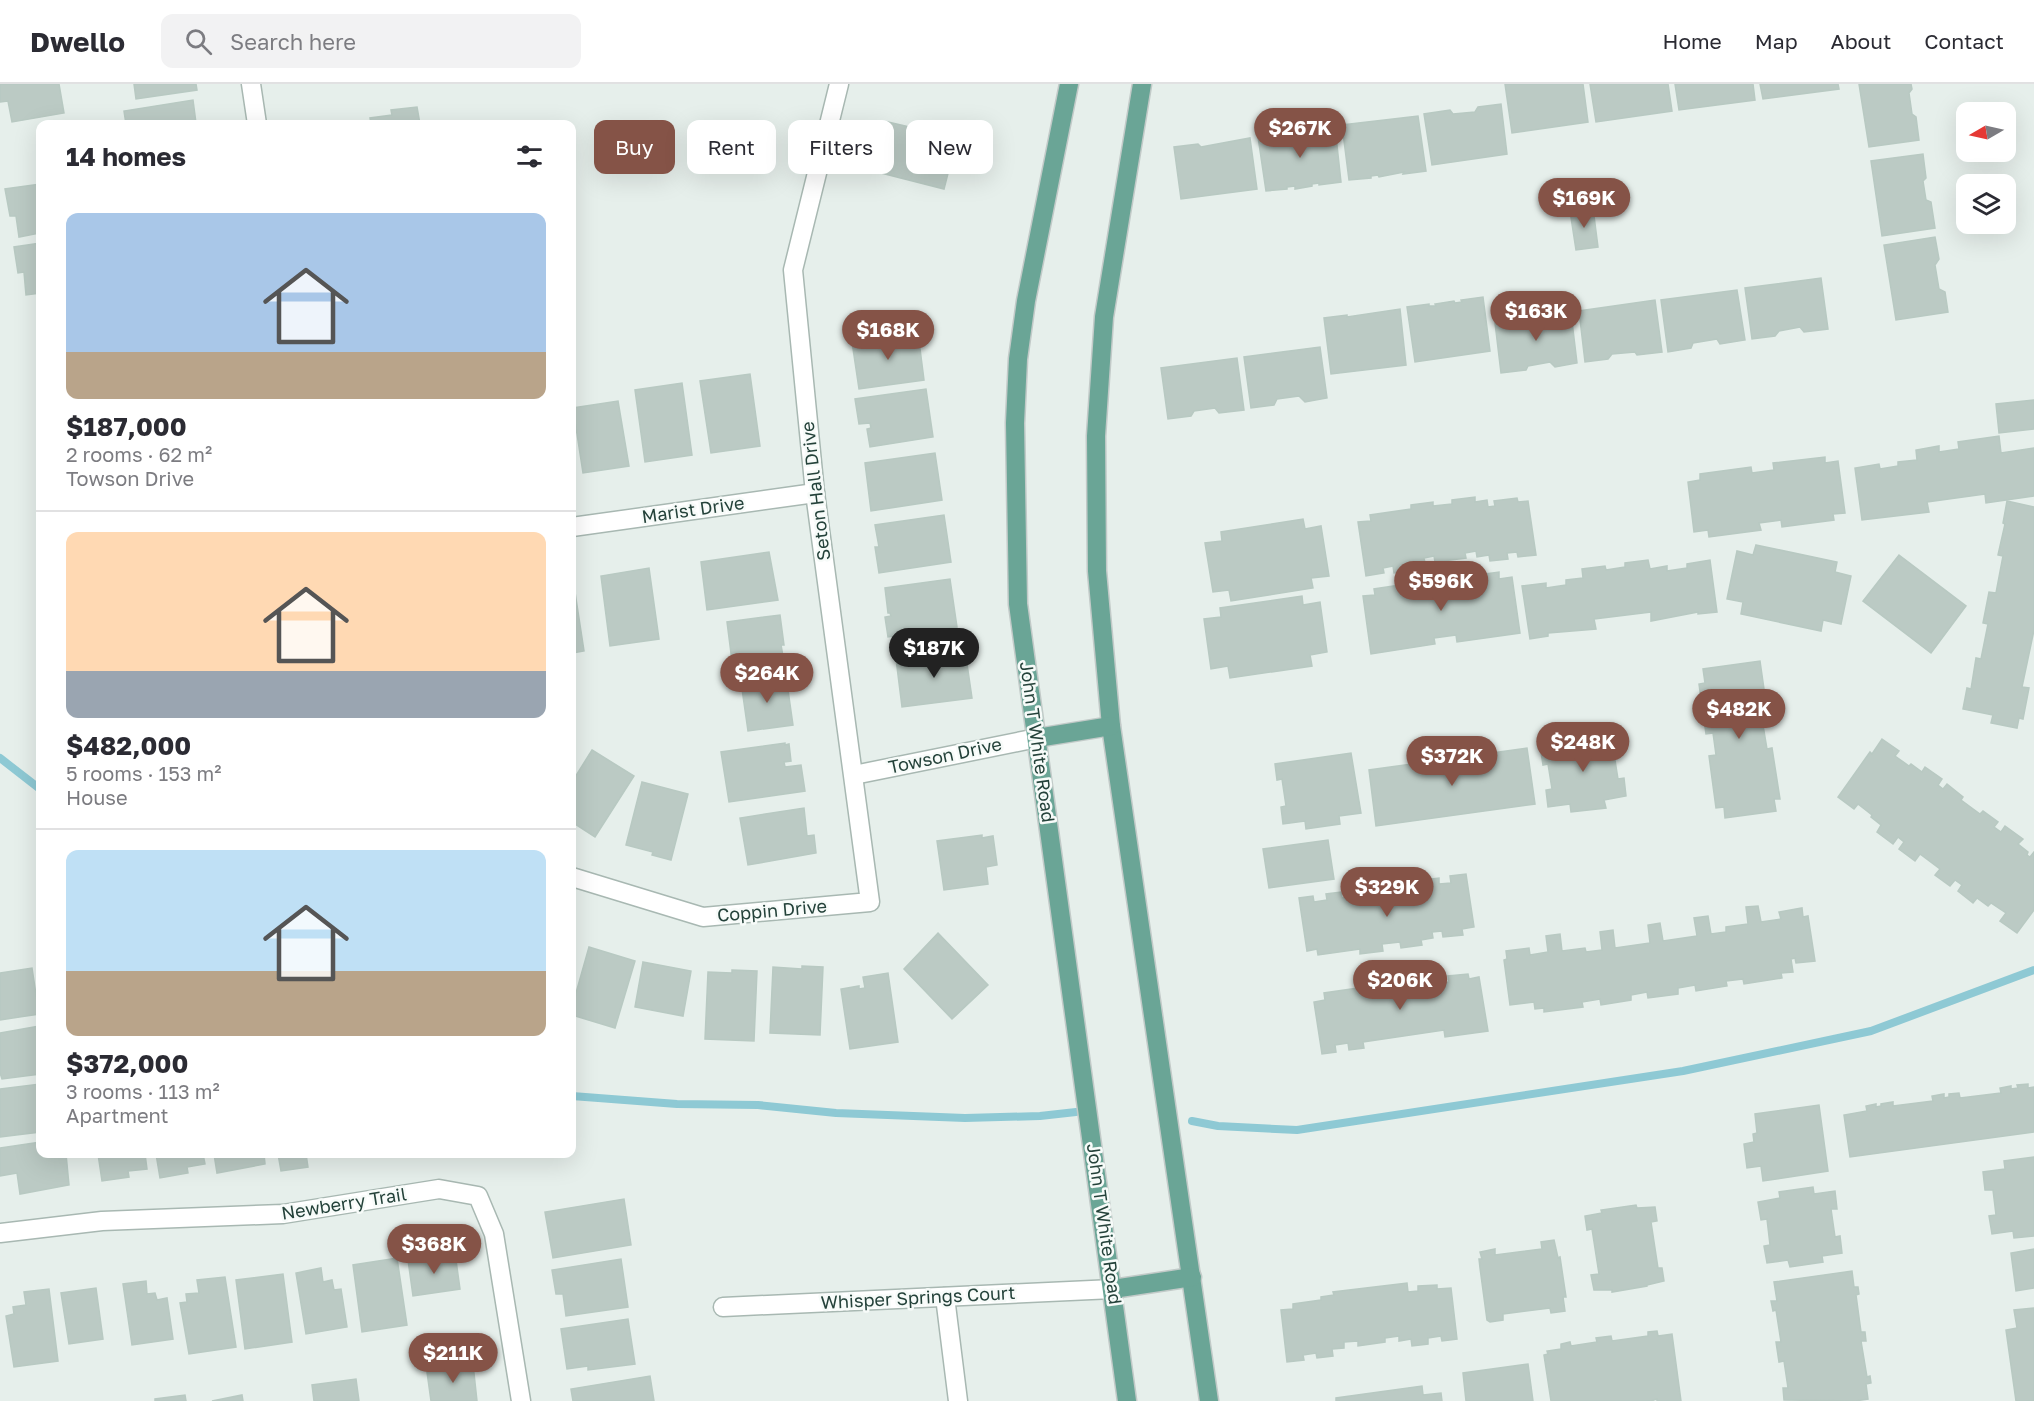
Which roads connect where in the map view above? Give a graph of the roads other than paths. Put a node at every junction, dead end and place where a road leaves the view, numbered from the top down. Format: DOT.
graph roads {
  1 [pos="251,84"];
  2 [pos="839,84"];
  3 [pos="1069,84"];
  4 [pos="1142,84"];
  5 [pos="256,120"];
  6 [pos="815,493"];
  7 [pos="576,526"];
  8 [pos="1111,726"];
  9 [pos="1037,738"];
  10 [pos="854,775"];
  11 [pos="576,878"];
  12 [pos="870,902"];
  13 [pos="0,1233"];
  14 [pos="1192,1277"];
  15 [pos="1113,1289"];
  16 [pos="945,1297"];
  17 [pos="723,1307"];
  18 [pos="522,1401"];
  19 [pos="957,1401"];
  20 [pos="1127,1401"];
  21 [pos="1209,1401"];
  1 -- 5 [label="street"];
  2 -- 6 [label="street, Seton Hall Drive"];
  3 -- 9 [label="main road, John T White Road"];
  4 -- 8 [label="main road"];
  6 -- 7 [label="street, Marist Drive"];
  6 -- 10 [label="street, Seton Hall Drive"];
  8 -- 9 [label="main road"];
  8 -- 14 [label="main road"];
  9 -- 10 [label="street, Towson Drive"];
  9 -- 15 [label="main road, John T White Road"];
  10 -- 12 [label="street, Seton Hall Drive"];
  11 -- 12 [label="street, Coppin Drive"];
  13 -- 18 [label="street, Newberry Trail"];
  14 -- 15 [label="main road"];
  14 -- 21 [label="main road"];
  15 -- 16 [label="street, Whisper Springs Court"];
  15 -- 20 [label="main road, John T White Road"];
  16 -- 17 [label="street, Whisper Springs Court"];
  16 -- 19 [label="street"];
}
